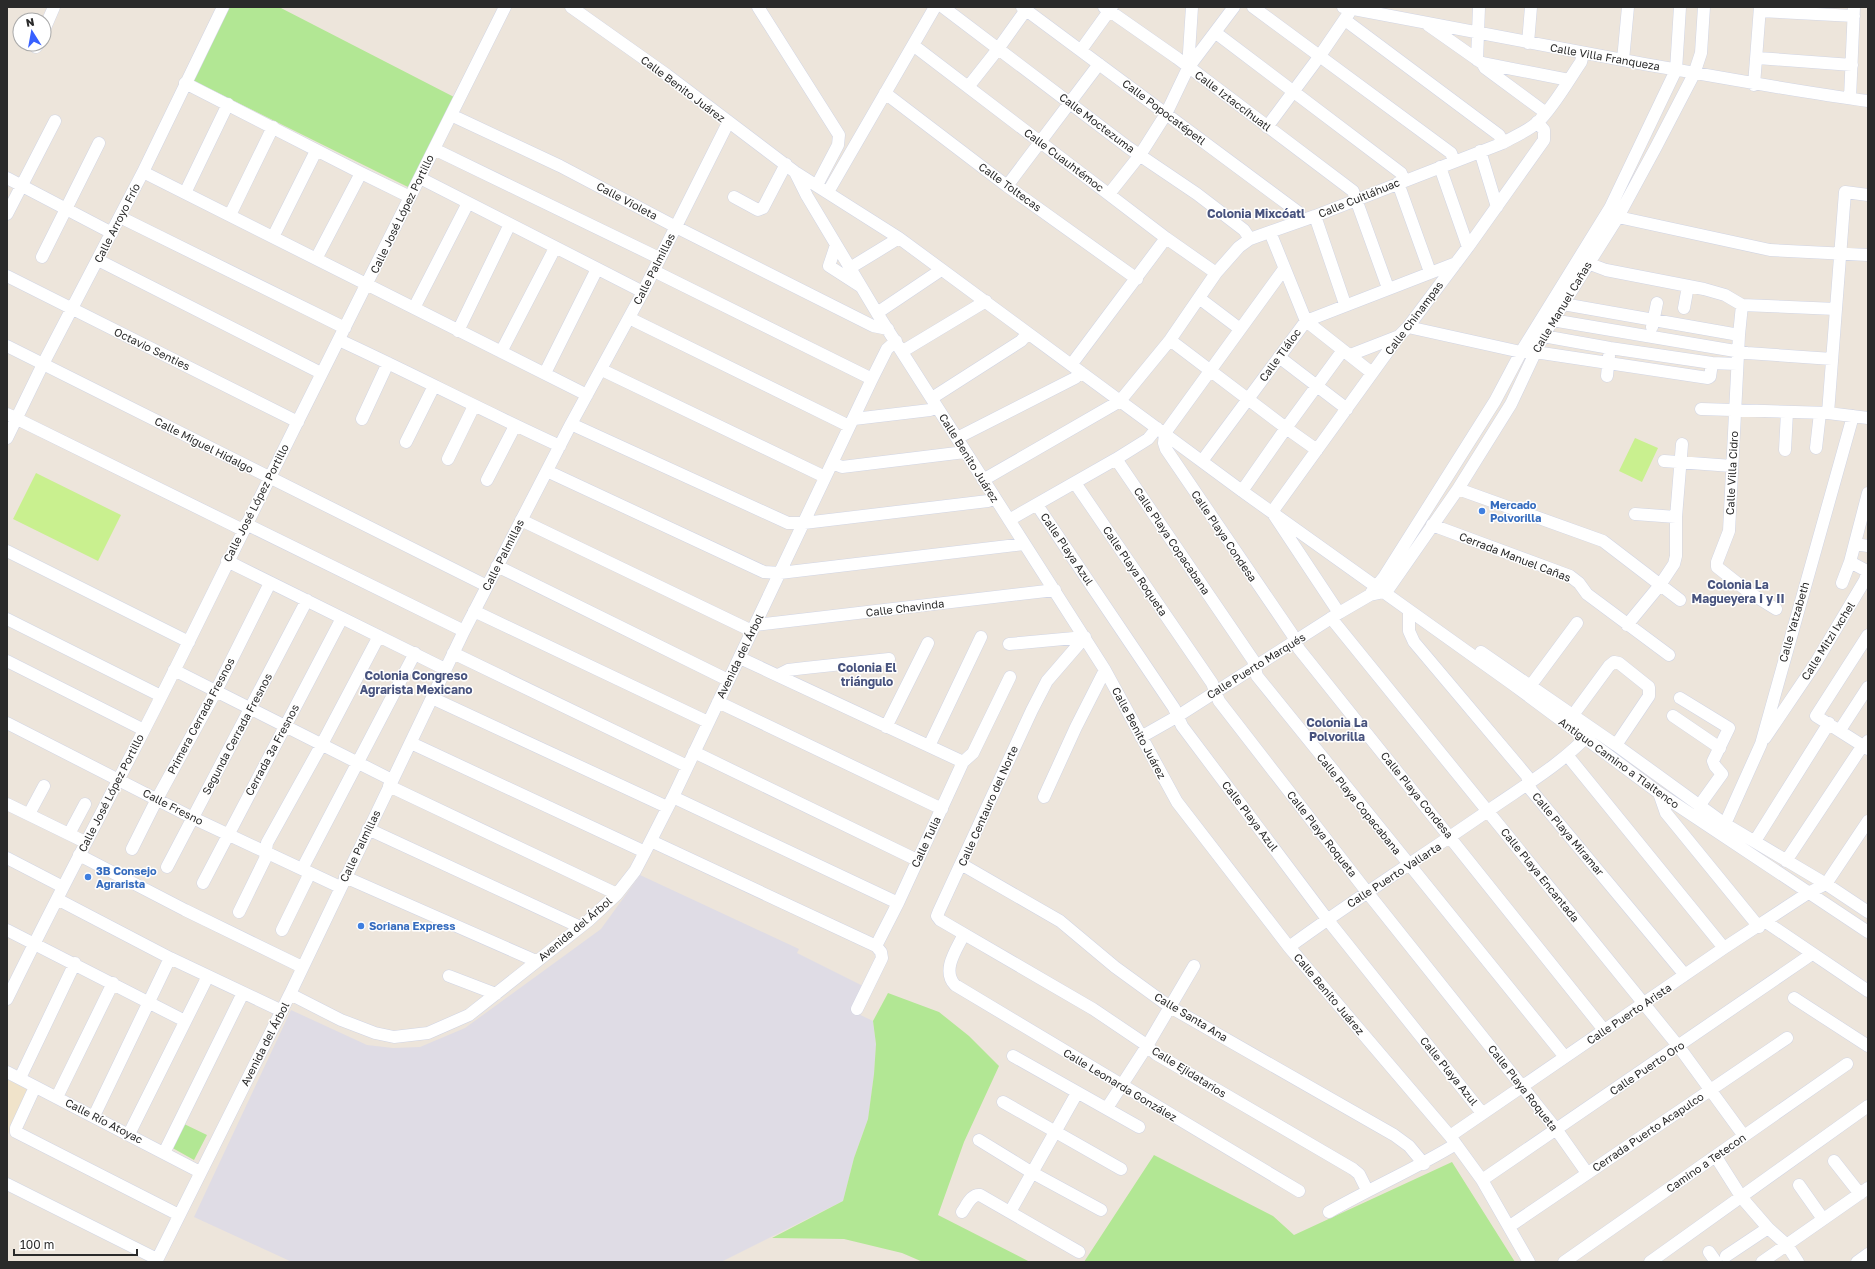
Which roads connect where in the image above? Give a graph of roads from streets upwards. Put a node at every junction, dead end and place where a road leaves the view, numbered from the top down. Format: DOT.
graph roads {
  1 [pos="223,7"];
  2 [pos="505,7"];
  3 [pos="571,7"];
  4 [pos="758,7"];
  5 [pos="935,7"];
  6 [pos="943,7"];
  7 [pos="1192,7"];
  8 [pos="1234,7"];
  9 [pos="1253,7"];
  10 [pos="1479,7"];
  11 [pos="1531,7"];
  12 [pos="1628,7"];
  13 [pos="1680,7"];
  14 [pos="1704,7"];
  15 [pos="1025,8"];
  16 [pos="1108,8"];
  17 [pos="1347,8"];
  18 [pos="1760,9"];
  19 [pos="1384,10"];
  20 [pos="1854,12"];
  21 [pos="1344,20"];
  22 [pos="1424,22"];
  23 [pos="1216,33"];
  24 [pos="1477,33"];
  25 [pos="1528,43"];
  26 [pos="913,45"];
  27 [pos="998,49"];
  28 [pos="1081,50"];
  29 [pos="1583,54"];
  30 [pos="1319,57"];
  31 [pos="1758,58"];
  32 [pos="1623,60"];
  33 [pos="1480,62"];
  34 [pos="1099,64"];
  35 [pos="1852,65"];
  36 [pos="1188,68"];
  37 [pos="1676,70"];
  38 [pos="1694,74"];
  39 [pos="1569,80"];
  40 [pos="186,83"];
  41 [pos="1754,85"];
  42 [pos="968,87"];
  43 [pos="1293,92"];
  44 [pos="885,93"];
  45 [pos="1850,98"];
  46 [pos="1868,101"];
  47 [pos="1071,102"];
  48 [pos="228,104"];
  49 [pos="1166,114"];
  50 [pos="452,115"];
  51 [pos="1541,118"];
  52 [pos="55,121"];
  53 [pos="728,122"];
  54 [pos="273,127"];
  55 [pos="1267,128"];
  56 [pos="1040,141"];
  57 [pos="99,143"];
  58 [pos="1503,143"];
  59 [pos="434,149"];
  60 [pos="316,151"];
  61 [pos="1480,151"];
  62 [pos="1140,155"];
  63 [pos="1454,161"];
  64 [pos="1440,167"];
  65 [pos="790,168"];
  66 [pos="143,172"];
  67 [pos="361,174"];
  68 [pos="7,178"];
  69 [pos="420,178"];
  70 [pos="1401,182"];
  71 [pos="21,184"];
  72 [pos="817,185"];
  73 [pos="1007,186"];
  74 [pos="828,192"];
  75 [pos="186,193"];
  76 [pos="1110,194"];
  77 [pos="1868,195"];
  78 [pos="410,197"];
  79 [pos="734,198"];
  80 [pos="1357,200"];
  81 [pos="468,203"];
  82 [pos="1497,207"];
  83 [pos="66,209"];
  84 [pos="7,214"];
  85 [pos="230,215"];
  86 [pos="1315,216"];
  87 [pos="120,217"];
  88 [pos="1618,217"];
  89 [pos="1302,220"];
  90 [pos="510,224"];
  91 [pos="676,227"];
  92 [pos="1270,232"];
  93 [pos="112,233"];
  94 [pos="273,237"];
  95 [pos="899,238"];
  96 [pos="1166,238"];
  97 [pos="1250,239"];
  98 [pos="836,245"];
  99 [pos="1468,247"];
  100 [pos="555,248"];
  101 [pos="1840,254"];
  102 [pos="1868,256"];
  103 [pos="42,257"];
  104 [pos="316,258"];
  105 [pos="659,258"];
  106 [pos="98,260"];
  107 [pos="1582,262"];
  108 [pos="1456,263"];
  109 [pos="850,268"];
  110 [pos="597,269"];
  111 [pos="1284,269"];
  112 [pos="941,270"];
  113 [pos="654,271"];
  114 [pos="1430,272"];
  115 [pos="1216,273"];
  116 [pos="7,276"];
  117 [pos="1137,279"];
  118 [pos="367,286"];
  119 [pos="1688,286"];
  120 [pos="863,288"];
  121 [pos="1388,288"];
  122 [pos="643,292"];
  123 [pos="1199,298"];
  124 [pos="986,301"];
  125 [pos="1657,303"];
  126 [pos="1345,304"];
  127 [pos="1563,304"];
  128 [pos="1742,305"];
  129 [pos="414,308"];
  130 [pos="1684,308"];
  131 [pos="71,309"];
  132 [pos="1836,309"];
  133 [pos="1603,311"];
  134 [pos="877,313"];
  135 [pos="629,318"];
  136 [pos="1552,320"];
  137 [pos="1654,320"];
  138 [pos="1306,321"];
  139 [pos="1408,327"];
  140 [pos="345,328"];
  141 [pos="1599,328"];
  142 [pos="888,329"];
  143 [pos="1240,329"];
  144 [pos="1612,330"];
  145 [pos="1704,330"];
  146 [pos="458,331"];
  147 [pos="1028,334"];
  148 [pos="1638,334"];
  149 [pos="1739,335"];
  150 [pos="1399,336"];
  151 [pos="1543,336"];
  152 [pos="1651,336"];
  153 [pos="1664,339"];
  154 [pos="339,340"];
  155 [pos="1170,340"];
  156 [pos="896,341"];
  157 [pos="1696,344"];
  158 [pos="7,346"];
  159 [pos="1610,348"];
  160 [pos="903,351"];
  161 [pos="1635,351"];
  162 [pos="1738,351"];
  163 [pos="501,352"];
  164 [pos="1347,352"];
  165 [pos="1521,352"];
  166 [pos="1534,352"];
  167 [pos="1661,355"];
  168 [pos="1279,357"];
  169 [pos="1686,359"];
  170 [pos="1832,359"];
  171 [pos="388,362"];
  172 [pos="1712,363"];
  173 [pos="43,364"];
  174 [pos="1608,364"];
  175 [pos="1737,364"];
  176 [pos="1076,368"];
  177 [pos="1210,369"];
  178 [pos="602,370"];
  179 [pos="322,373"];
  180 [pos="545,373"];
  181 [pos="1372,373"];
  182 [pos="1633,373"];
  183 [pos="1607,376"];
  184 [pos="1658,377"];
  185 [pos="872,379"];
  186 [pos="1682,382"];
  187 [pos="434,386"];
  188 [pos="1316,386"];
  189 [pos="587,395"];
  190 [pos="1249,398"];
  191 [pos="1120,401"];
  192 [pos="935,402"];
  193 [pos="474,406"];
  194 [pos="1346,409"];
  195 [pos="1701,409"];
  196 [pos="1735,410"];
  197 [pos="1787,412"];
  198 [pos="1824,413"];
  199 [pos="12,416"];
  200 [pos="1853,416"];
  201 [pos="1868,418"];
  202 [pos="362,419"];
  203 [pos="298,422"];
  204 [pos="851,422"];
  205 [pos="571,424"];
  206 [pos="514,426"];
  207 [pos="1286,428"];
  208 [pos="1161,431"];
  209 [pos="7,438"];
  210 [pos="957,438"];
  211 [pos="406,442"];
  212 [pos="1682,444"];
  213 [pos="560,446"];
  214 [pos="1816,448"];
  215 [pos="1317,450"];
  216 [pos="1785,450"];
  217 [pos="965,452"];
  218 [pos="448,459"];
  219 [pos="1116,459"];
  220 [pos="1202,461"];
  221 [pos="1664,461"];
  222 [pos="832,463"];
  223 [pos="1680,464"];
  224 [pos="1732,466"];
  225 [pos="547,471"];
  226 [pos="825,477"];
  227 [pos="270,478"];
  228 [pos="487,480"];
  229 [pos="983,480"];
  230 [pos="1075,483"];
  231 [pos="1458,489"];
  232 [pos="1242,491"];
  233 [pos="1868,493"];
  234 [pos="995,498"];
  235 [pos="1037,505"];
  236 [pos="1272,512"];
  237 [pos="1866,513"];
  238 [pos="1635,514"];
  239 [pos="1676,517"];
  240 [pos="521,520"];
  241 [pos="1009,520"];
  242 [pos="804,523"];
  243 [pos="1432,525"];
  244 [pos="244,527"];
  245 [pos="1024,544"];
  246 [pos="1855,544"];
  247 [pos="1868,546"];
  248 [pos="7,551"];
  249 [pos="227,561"];
  250 [pos="1850,562"];
  251 [pos="497,566"];
  252 [pos="780,573"];
  253 [pos="270,583"];
  254 [pos="1842,583"];
  255 [pos="1660,585"];
  256 [pos="487,586"];
  257 [pos="1380,589"];
  258 [pos="1055,590"];
  259 [pos="307,600"];
  260 [pos="1680,600"];
  261 [pos="1776,609"];
  262 [pos="474,611"];
  263 [pos="1409,611"];
  264 [pos="1335,615"];
  265 [pos="342,618"];
  266 [pos="7,619"];
  267 [pos="1577,623"];
  268 [pos="1627,625"];
  269 [pos="754,628"];
  270 [pos="464,631"];
  271 [pos="1868,635"];
  272 [pos="379,636"];
  273 [pos="1452,636"];
  274 [pos="981,637"];
  275 [pos="1085,637"];
  276 [pos="189,642"];
  277 [pos="1295,642"];
  278 [pos="928,643"];
  279 [pos="1009,644"];
  280 [pos="453,653"];
  281 [pos="415,654"];
  282 [pos="1670,655"];
  283 [pos="740,658"];
  284 [pos="889,659"];
  285 [pos="7,661"];
  286 [pos="1254,668"];
  287 [pos="446,669"];
  288 [pos="174,670"];
  289 [pos="1105,670"];
  290 [pos="778,675"];
  291 [pos="1010,677"];
  292 [pos="728,680"];
  293 [pos="1514,680"];
  294 [pos="1531,685"];
  295 [pos="1868,687"];
  296 [pos="216,691"];
  297 [pos="1214,693"];
  298 [pos="161,696"];
  299 [pos="432,698"];
  300 [pos="1680,698"];
  301 [pos="718,702"];
  302 [pos="252,708"];
  303 [pos="1573,715"];
  304 [pos="1178,716"];
  305 [pos="1673,716"];
  306 [pos="708,722"];
  307 [pos="7,723"];
  308 [pos="1829,723"];
  309 [pos="285,726"];
  310 [pos="886,727"];
  311 [pos="144,730"];
  312 [pos="1840,730"];
  313 [pos="1589,734"];
  314 [pos="1141,737"];
  315 [pos="410,743"];
  316 [pos="322,744"];
  317 [pos="1760,744"];
  318 [pos="1616,745"];
  319 [pos="1866,745"];
  320 [pos="929,746"];
  321 [pos="1720,748"];
  322 [pos="694,752"];
  323 [pos="1567,755"];
  324 [pos="357,762"];
  325 [pos="963,762"];
  326 [pos="687,766"];
  327 [pos="119,779"];
  328 [pos="390,783"];
  329 [pos="1528,783"];
  330 [pos="44,786"];
  331 [pos="1659,793"];
  332 [pos="1044,797"];
  333 [pos="157,799"];
  334 [pos="670,802"];
  335 [pos="7,804"];
  336 [pos="85,804"];
  337 [pos="1699,806"];
  338 [pos="942,809"];
  339 [pos="1488,811"];
  340 [pos="29,814"];
  341 [pos="193,818"];
  342 [pos="1868,821"];
  343 [pos="1725,824"];
  344 [pos="368,829"];
  345 [pos="69,834"];
  346 [pos="228,834"];
  347 [pos="1450,837"];
  348 [pos="1754,840"];
  349 [pos="650,841"];
  350 [pos="85,842"];
  351 [pos="132,849"];
  352 [pos="266,851"];
  353 [pos="645,852"];
  354 [pos="79,855"];
  355 [pos="7,858"];
  356 [pos="917,860"];
  357 [pos="1786,861"];
  358 [pos="961,864"];
  359 [pos="1408,865"];
  360 [pos="167,867"];
  361 [pos="306,871"];
  362 [pos="343,882"];
  363 [pos="204,883"];
  364 [pos="1826,884"];
  365 [pos="63,886"];
  366 [pos="1367,892"];
  367 [pos="1808,893"];
  368 [pos="617,894"];
  369 [pos="57,899"];
  370 [pos="898,903"];
  371 [pos="1867,909"];
  372 [pos="239,912"];
  373 [pos="1327,919"];
  374 [pos="1762,924"];
  375 [pos="580,927"];
  376 [pos="7,930"];
  377 [pos="282,930"];
  378 [pos="1868,932"];
  379 [pos="964,934"];
  380 [pos="34,943"];
  381 [pos="876,946"];
  382 [pos="1289,947"];
  383 [pos="1724,948"];
  384 [pos="1812,954"];
  385 [pos="170,958"];
  386 [pos="536,961"];
  387 [pos="75,963"];
  388 [pos="1194,966"];
  389 [pos="302,967"];
  390 [pos="1685,975"];
  391 [pos="208,976"];
  392 [pos="449,976"];
  393 [pos="112,983"];
  394 [pos="1868,991"];
  395 [pos="243,993"];
  396 [pos="290,994"];
  397 [pos="496,994"];
  398 [pos="7,998"];
  399 [pos="1794,998"];
  400 [pos="149,1002"];
  401 [pos="1645,1004"];
  402 [pos="1170,1007"];
  403 [pos="857,1009"];
  404 [pos="282,1011"];
  405 [pos="185,1021"];
  406 [pos="1604,1030"];
  407 [pos="1787,1038"];
  408 [pos="1147,1046"];
  409 [pos="1868,1046"];
  410 [pos="1679,1047"];
  411 [pos="1013,1056"];
  412 [pos="1565,1057"];
  413 [pos="1847,1064"];
  414 [pos="7,1072"];
  415 [pos="20,1078"];
  416 [pos="1122,1086"];
  417 [pos="1521,1086"];
  418 [pos="35,1087"];
  419 [pos="1711,1090"];
  420 [pos="1076,1093"];
  421 [pos="57,1097"];
  422 [pos="1003,1102"];
  423 [pos="1868,1106"];
  424 [pos="1107,1108"];
  425 [pos="1482,1113"];
  426 [pos="94,1116"];
  427 [pos="1139,1127"];
  428 [pos="1556,1129"];
  429 [pos="1055,1131"];
  430 [pos="129,1134"];
  431 [pos="1744,1136"];
  432 [pos="980,1140"];
  433 [pos="1453,1140"];
  434 [pos="164,1153"];
  435 [pos="1716,1157"];
  436 [pos="1834,1161"];
  437 [pos="1424,1164"];
  438 [pos="1121,1169"];
  439 [pos="200,1172"];
  440 [pos="1031,1172"];
  441 [pos="1587,1173"];
  442 [pos="1482,1180"];
  443 [pos="7,1184"];
  444 [pos="1799,1185"];
  445 [pos="1367,1190"];
  446 [pos="1299,1191"];
  447 [pos="1864,1191"];
  448 [pos="1742,1198"];
  449 [pos="1101,1210"];
  450 [pos="962,1212"];
  451 [pos="1010,1212"];
  452 [pos="1329,1212"];
  453 [pos="179,1215"];
  454 [pos="1822,1219"];
  455 [pos="1510,1226"];
  456 [pos="1768,1228"];
  457 [pos="1787,1245"];
  458 [pos="1079,1252"];
  459 [pos="1708,1252"];
  460 [pos="1868,1254"];
  461 [pos="1721,1259"];
  462 [pos="156,1260"];
  463 [pos="1529,1262"];
  464 [pos="1564,1262"];
  465 [pos="1650,1262"];
  466 [pos="1762,1262"];
  467 [pos="1798,1262"];
  468 [pos="1857,1262"];
  1 -- 40 [label="street, Calle Arroyo Frío"];
  2 -- 50 [label="street, Calle José López Portillo"];
  3 -- 53 [label="street, Calle Benito Juárez"];
  4 -- 72 [label="street"];
  5 -- 26 [label="street"];
  6 -- 27 [label="street, Calle Moctezuma"];
  7 -- 36 [label="street"];
  8 -- 23 [label="street"];
  9 -- 30 [label="street"];
  10 -- 24 [label="street"];
  11 -- 25 [label="street"];
  12 -- 32 [label="street"];
  13 -- 37 [label="street, Calle Manuel Cañas"];
  14 -- 38 [label="street, Calle Manuel Cañas"];
  15 -- 27 [label="street"];
  15 -- 28 [label="street, Calle Popocatépetl"];
  16 -- 28 [label="street"];
  16 -- 36 [label="street, Calle Iztaccíhuatl"];
  17 -- 19 [label="street, Calle Villa Franqueza"];
  17 -- 21 [label="street"];
  18 -- 20 [label="street"];
  18 -- 31 [label="street"];
  19 -- 22 [label="street, Calle Villa Franqueza"];
  20 -- 35 [label="street"];
  21 -- 30 [label="street"];
  21 -- 58 [label="street"];
  22 -- 24 [label="street, Calle Villa Franqueza"];
  22 -- 33 [label="street"];
  23 -- 36 [label="street"];
  23 -- 43 [label="street"];
  24 -- 25 [label="street, Calle Villa Franqueza"];
  24 -- 33 [label="street"];
  25 -- 29 [label="street, Calle Villa Franqueza"];
  26 -- 42 [label="street, Calle Cuauhtémoc"];
  26 -- 44 [label="street"];
  27 -- 42 [label="street"];
  27 -- 47 [label="street, Calle Moctezuma"];
  28 -- 34 [label="street, Calle Popocatépetl"];
  29 -- 32 [label="street, Calle Villa Franqueza"];
  29 -- 39 [label="street, Calle Cuitláhuac"];
  30 -- 43 [label="street"];
  30 -- 63 [label="street"];
  31 -- 35 [label="street"];
  31 -- 41 [label="street"];
  32 -- 37 [label="street, Calle Villa Franqueza"];
  33 -- 39 [label="street"];
  33 -- 51 [label="street"];
  34 -- 47 [label="street"];
  34 -- 49 [label="street, Calle Popocatépetl"];
  35 -- 45 [label="street"];
  36 -- 49 [label="street"];
  36 -- 55 [label="street, Calle Iztaccíhuatl"];
  37 -- 38 [label="street, Calle Villa Franqueza"];
  37 -- 107 [label="street, Calle Manuel Cañas"];
  38 -- 41 [label="street, Calle Villa Franqueza"];
  38 -- 88 [label="street, Calle Manuel Cañas"];
  39 -- 51 [label="street, Calle Cuitláhuac"];
  40 -- 48 [label="street"];
  40 -- 66 [label="street, Calle Arroyo Frío"];
  41 -- 45 [label="street, Calle Villa Franqueza"];
  42 -- 56 [label="street, Calle Cuauhtémoc"];
  43 -- 55 [label="street"];
  43 -- 70 [label="street"];
  44 -- 73 [label="street, Calle Toltecas"];
  44 -- 74 [label="street"];
  45 -- 46 [label="street, Calle Villa Franqueza"];
  47 -- 56 [label="street"];
  47 -- 62 [label="street, Calle Moctezuma"];
  48 -- 54 [label="street"];
  48 -- 75 [label="street"];
  49 -- 62 [label="street"];
  49 -- 89 [label="street, Calle Popocatépetl"];
  50 -- 59 [label="street, Calle José López Portillo"];
  50 -- 91 [label="street, Calle Violeta"];
  51 -- 58 [label="street, Calle Cuitláhuac"];
  51 -- 82 [label="street, Calle Chinampas"];
  52 -- 71 [label="street"];
  53 -- 65 [label="street, Calle Benito Juárez"];
  53 -- 91 [label="street, Calle Palmillas"];
  54 -- 60 [label="street"];
  54 -- 85 [label="street"];
  55 -- 80 [label="street, Calle Iztaccíhuatl"];
  56 -- 73 [label="street"];
  56 -- 76 [label="street, Calle Cuauhtémoc"];
  57 -- 83 [label="street"];
  58 -- 61 [label="street, Calle Cuitláhuac"];
  59 -- 69 [label="street, Calle José López Portillo"];
  59 -- 105 [label="street"];
  60 -- 67 [label="street"];
  60 -- 94 [label="street"];
  61 -- 63 [label="street, Calle Cuitláhuac"];
  61 -- 82 [label="street"];
  62 -- 76 [label="street"];
  62 -- 97 [label="street, Calle Moctezuma"];
  63 -- 64 [label="street, Calle Cuitláhuac"];
  64 -- 70 [label="street, Calle Cuitláhuac"];
  64 -- 99 [label="street"];
  65 -- 72 [label="street, Calle Benito Juárez"];
  65 -- 79 [label="street"];
  65 -- 98 [label="street, Calle Benito Juárez"];
  66 -- 75 [label="street"];
  66 -- 87 [label="street, Calle Arroyo Frío"];
  67 -- 78 [label="street"];
  67 -- 104 [label="street"];
  68 -- 71 [label="street"];
  69 -- 78 [label="street, Calle José López Portillo"];
  69 -- 81 [label="street"];
  70 -- 80 [label="street, Calle Cuitláhuac"];
  70 -- 114 [label="street"];
  71 -- 83 [label="street"];
  71 -- 84 [label="street"];
  72 -- 74 [label="street, Calle Benito Juárez"];
  73 -- 117 [label="street, Calle Toltecas"];
  74 -- 95 [label="street, Calle Benito Juárez"];
  75 -- 85 [label="street"];
  76 -- 96 [label="street, Calle Cuauhtémoc"];
  77 -- 101 [label="street"];
  78 -- 118 [label="street, Calle José López Portillo"];
  80 -- 86 [label="street, Calle Cuitláhuac"];
  80 -- 121 [label="street, Calle Iztaccíhuatl"];
  81 -- 90 [label="street"];
  81 -- 129 [label="street"];
  82 -- 99 [label="street, Calle Chinampas"];
  83 -- 93 [label="street"];
  83 -- 103 [label="street"];
  85 -- 94 [label="street"];
  86 -- 89 [label="street, Calle Cuitláhuac"];
  86 -- 126 [label="street"];
  87 -- 93 [label="street, Calle Arroyo Frío"];
  87 -- 140 [label="street"];
  88 -- 101 [label="street"];
  88 -- 107 [label="street, Calle Manuel Cañas"];
  89 -- 92 [label="street, Calle Cuitláhuac"];
  90 -- 100 [label="street"];
  90 -- 146 [label="street"];
  91 -- 105 [label="street, Calle Palmillas"];
  91 -- 142 [label="street, Calle Violeta"];
  92 -- 97 [label="street, Calle Cuitláhuac"];
  92 -- 111 [label="street"];
  93 -- 106 [label="street, Calle Arroyo Frío"];
  94 -- 104 [label="street"];
  95 -- 109 [label="street"];
  95 -- 112 [label="street, Calle Benito Juárez"];
  96 -- 115 [label="street, Calle Cuauhtémoc"];
  96 -- 117 [label="street"];
  97 -- 115 [label="street, Calle Cuitláhuac"];
  98 -- 109 [label="street, Calle Benito Juárez"];
  98 -- 120 [label="street"];
  99 -- 108 [label="street, Calle Chinampas"];
  100 -- 110 [label="street"];
  100 -- 163 [label="street"];
  101 -- 102 [label="street"];
  101 -- 132 [label="street"];
  104 -- 118 [label="street"];
  105 -- 113 [label="street, Calle Palmillas"];
  106 -- 131 [label="street, Calle Arroyo Frío"];
  106 -- 179 [label="street"];
  107 -- 119 [label="street"];
  107 -- 127 [label="street, Calle Manuel Cañas"];
  107 -- 165 [label="street, Calle Manuel Cañas"];
  108 -- 114 [label="street, Calle Tláloc"];
  108 -- 139 [label="street, Calle Chinampas"];
  109 -- 120 [label="street, Calle Benito Juárez"];
  110 -- 122 [label="street"];
  110 -- 180 [label="street"];
  111 -- 138 [label="street"];
  111 -- 143 [label="street"];
  112 -- 124 [label="street, Calle Benito Juárez"];
  112 -- 134 [label="street"];
  113 -- 122 [label="street, Calle Palmillas"];
  113 -- 185 [label="street"];
  114 -- 121 [label="street, Calle Tláloc"];
  115 -- 123 [label="street, Calle Cuitláhuac"];
  116 -- 131 [label="street, Octavio Senties"];
  117 -- 176 [label="street"];
  118 -- 129 [label="street"];
  118 -- 140 [label="street, Calle José López Portillo"];
  119 -- 128 [label="street"];
  119 -- 130 [label="street"];
  120 -- 134 [label="street, Calle Benito Juárez"];
  121 -- 126 [label="street, Calle Tláloc"];
  122 -- 135 [label="street, Calle Palmillas"];
  123 -- 143 [label="street"];
  123 -- 155 [label="street, Calle Cuitláhuac"];
  124 -- 147 [label="street, Calle Benito Juárez"];
  124 -- 160 [label="street"];
  125 -- 137 [label="street"];
  126 -- 138 [label="street, Calle Tláloc"];
  127 -- 133 [label="street"];
  127 -- 136 [label="street, Calle Manuel Cañas"];
  128 -- 132 [label="street"];
  128 -- 149 [label="street, Calle Villa Cidro"];
  129 -- 146 [label="street"];
  131 -- 173 [label="street, Calle Arroyo Frío"];
  131 -- 203 [label="street, Octavio Senties"];
  132 -- 170 [label="street"];
  133 -- 137 [label="street"];
  133 -- 141 [label="street"];
  134 -- 142 [label="street, Calle Benito Juárez"];
  135 -- 178 [label="street, Calle Palmillas"];
  135 -- 204 [label="street"];
  136 -- 141 [label="street"];
  136 -- 151 [label="street, Calle Manuel Cañas"];
  137 -- 145 [label="street"];
  137 -- 152 [label="street"];
  138 -- 164 [label="street"];
  138 -- 168 [label="street, Calle Tláloc"];
  139 -- 150 [label="street, Calle Chinampas"];
  139 -- 165 [label="street"];
  140 -- 154 [label="street, Calle José López Portillo"];
  141 -- 144 [label="street"];
  142 -- 156 [label="street, Calle Benito Juárez"];
  143 -- 177 [label="street"];
  144 -- 148 [label="street"];
  144 -- 159 [label="street"];
  145 -- 149 [label="street"];
  145 -- 157 [label="street"];
  146 -- 163 [label="street"];
  147 -- 176 [label="street, Calle Benito Juárez"];
  147 -- 192 [label="street"];
  148 -- 152 [label="street"];
  148 -- 161 [label="street"];
  149 -- 162 [label="street, Calle Villa Cidro"];
  150 -- 164 [label="street"];
  150 -- 181 [label="street, Calle Chinampas"];
  151 -- 159 [label="street"];
  151 -- 166 [label="street, Calle Manuel Cañas"];
  152 -- 153 [label="street"];
  153 -- 157 [label="street"];
  153 -- 167 [label="street"];
  154 -- 171 [label="street"];
  154 -- 179 [label="street, Calle José López Portillo"];
  155 -- 177 [label="street"];
  155 -- 191 [label="street, Calle Cuitláhuac"];
  156 -- 160 [label="street, Calle Benito Juárez"];
  156 -- 185 [label="street, Avenida del Árbol"];
  157 -- 162 [label="street"];
  157 -- 169 [label="street"];
  158 -- 173 [label="street, Calle Miguel Hidalgo"];
  159 -- 161 [label="street"];
  159 -- 174 [label="street"];
  160 -- 192 [label="street, Calle Benito Juárez"];
  161 -- 167 [label="street"];
  161 -- 182 [label="street"];
  162 -- 170 [label="street"];
  162 -- 175 [label="street, Calle Villa Cidro"];
  163 -- 180 [label="street"];
  164 -- 181 [label="street"];
  164 -- 188 [label="street"];
  165 -- 166 [label="street"];
  165 -- 257 [label="street, Calle Manuel Cañas"];
  166 -- 174 [label="street"];
  166 -- 231 [label="street, Calle Manuel Cañas"];
  167 -- 169 [label="street"];
  167 -- 184 [label="street"];
  168 -- 188 [label="street"];
  168 -- 190 [label="street, Calle Tláloc"];
  169 -- 172 [label="street"];
  169 -- 186 [label="street"];
  170 -- 198 [label="street"];
  171 -- 187 [label="street"];
  171 -- 202 [label="street"];
  172 -- 175 [label="street"];
  172 -- 186 [label="street"];
  173 -- 199 [label="street, Calle Arroyo Frío"];
  173 -- 227 [label="street, Calle Miguel Hidalgo"];
  174 -- 182 [label="street"];
  174 -- 183 [label="street"];
  175 -- 196 [label="street, Calle Villa Cidro"];
  176 -- 191 [label="street, Calle Benito Juárez"];
  176 -- 210 [label="street"];
  177 -- 190 [label="street"];
  177 -- 208 [label="street"];
  178 -- 189 [label="street, Calle Palmillas"];
  178 -- 226 [label="street"];
  179 -- 203 [label="street, Calle José López Portillo"];
  180 -- 189 [label="street"];
  181 -- 194 [label="street, Calle Chinampas"];
  182 -- 184 [label="street"];
  184 -- 186 [label="street"];
  185 -- 204 [label="street, Avenida del Árbol"];
  187 -- 193 [label="street"];
  187 -- 211 [label="street"];
  188 -- 194 [label="street"];
  188 -- 207 [label="street"];
  189 -- 205 [label="street, Calle Palmillas"];
  190 -- 207 [label="street"];
  190 -- 220 [label="street, Calle Tláloc"];
  191 -- 208 [label="street, Calle Benito Juárez"];
  191 -- 229 [label="street"];
  192 -- 204 [label="street"];
  192 -- 210 [label="street, Calle Benito Juárez"];
  193 -- 206 [label="street"];
  193 -- 218 [label="street"];
  194 -- 215 [label="street, Calle Chinampas"];
  195 -- 196 [label="street"];
  196 -- 197 [label="street"];
  196 -- 224 [label="street, Calle Villa Cidro"];
  197 -- 198 [label="street"];
  197 -- 216 [label="street"];
  198 -- 200 [label="street"];
  198 -- 214 [label="street"];
  199 -- 209 [label="street, Calle Arroyo Frío"];
  199 -- 244 [label="street"];
  200 -- 201 [label="street"];
  200 -- 317 [label="street, Calle Yatzabeth"];
  203 -- 227 [label="street, Calle José López Portillo"];
  204 -- 222 [label="street, Avenida del Árbol"];
  205 -- 213 [label="street, Calle Palmillas"];
  205 -- 242 [label="street"];
  206 -- 213 [label="street"];
  206 -- 228 [label="street"];
  207 -- 215 [label="street"];
  207 -- 232 [label="street"];
  208 -- 219 [label="street"];
  208 -- 220 [label="street, Calle Benito Juárez"];
  208 -- 277 [label="street, Calle Playa Condesa"];
  210 -- 217 [label="street, Calle Benito Juárez"];
  212 -- 223 [label="street"];
  213 -- 225 [label="street, Calle Palmillas"];
  215 -- 236 [label="street, Calle Chinampas"];
  217 -- 222 [label="street"];
  217 -- 229 [label="street, Calle Benito Juárez"];
  219 -- 230 [label="street"];
  219 -- 286 [label="street, Calle Playa Copacabana"];
  220 -- 232 [label="street, Calle Benito Juárez"];
  221 -- 223 [label="street"];
  222 -- 226 [label="street, Avenida del Árbol"];
  223 -- 224 [label="street"];
  223 -- 239 [label="street"];
  224 -- 261 [label="street, Calle Villa Cidro"];
  225 -- 240 [label="street, Calle Palmillas"];
  225 -- 252 [label="street"];
  226 -- 242 [label="street, Avenida del Árbol"];
  227 -- 244 [label="street, Calle José López Portillo"];
  227 -- 256 [label="street, Calle Miguel Hidalgo"];
  229 -- 234 [label="street, Calle Benito Juárez"];
  230 -- 235 [label="street"];
  230 -- 297 [label="street, Calle Playa Roqueta"];
  231 -- 243 [label="street, Calle Manuel Cañas"];
  231 -- 255 [label="street"];
  232 -- 236 [label="street, Calle Benito Juárez"];
  233 -- 237 [label="street"];
  234 -- 241 [label="street, Calle Benito Juárez"];
  234 -- 242 [label="street"];
  235 -- 241 [label="street"];
  235 -- 304 [label="street, Calle Playa Azul"];
  236 -- 257 [label="street, Calle Benito Juárez"];
  236 -- 264 [label="street, Calle Playa Encantada"];
  237 -- 246 [label="street"];
  238 -- 239 [label="street"];
  239 -- 255 [label="street"];
  240 -- 251 [label="street, Calle Palmillas"];
  240 -- 269 [label="street"];
  241 -- 245 [label="street, Calle Benito Juárez"];
  242 -- 252 [label="street, Avenida del Árbol"];
  243 -- 257 [label="street, Calle Manuel Cañas"];
  243 -- 268 [label="street, Cerrada Manuel Cañas"];
  244 -- 249 [label="street, Calle José López Portillo"];
  244 -- 270 [label="street"];
  245 -- 252 [label="street"];
  245 -- 258 [label="street, Calle Benito Juárez"];
  246 -- 247 [label="street"];
  246 -- 250 [label="street"];
  248 -- 276 [label="street"];
  249 -- 253 [label="street"];
  249 -- 276 [label="street, Calle José López Portillo"];
  250 -- 254 [label="street"];
  250 -- 317 [label="street, Calle Mitzi Ixchel"];
  251 -- 256 [label="street, Calle Palmillas"];
  251 -- 292 [label="street"];
  252 -- 269 [label="street, Avenida del Árbol"];
  253 -- 259 [label="street"];
  253 -- 296 [label="street, Primera Cerrada Fresnos"];
  255 -- 260 [label="street"];
  255 -- 268 [label="street"];
  256 -- 262 [label="street, Calle Palmillas"];
  257 -- 263 [label="street, Antiguo Camino a Tlaltenco"];
  257 -- 264 [label="street, Calle Puerto Marqués"];
  257 -- 273 [label="street"];
  258 -- 269 [label="street, Calle Chavinda"];
  258 -- 275 [label="street, Calle Benito Juárez"];
  259 -- 265 [label="street"];
  259 -- 302 [label="street, Segunda Cerrada Fresnos"];
  262 -- 270 [label="street, Calle Palmillas"];
  262 -- 306 [label="street"];
  263 -- 273 [label="street, Antiguo Camino a Tlaltenco"];
  263 -- 329 [label="street, Calle Playa Miramar"];
  264 -- 277 [label="street, Calle Puerto Marqués"];
  264 -- 339 [label="street, Calle Playa Encantada"];
  265 -- 272 [label="street"];
  265 -- 309 [label="street, Cerrada 3ª Fresnos"];
  266 -- 298 [label="street"];
  267 -- 294 [label="street"];
  268 -- 282 [label="street, Cerrada Manuel Cañas"];
  269 -- 283 [label="street, Avenida del Árbol"];
  270 -- 280 [label="street, Calle Palmillas"];
  271 -- 308 [label="street"];
  272 -- 281 [label="street"];
  272 -- 316 [label="street"];
  273 -- 293 [label="street, Antiguo Camino a Tlaltenco"];
  274 -- 320 [label="street"];
  275 -- 279 [label="street"];
  275 -- 289 [label="street, Calle Benito Juárez"];
  275 -- 358 [label="street, Calle Centauro del Norte"];
  276 -- 288 [label="street, Calle José López Portillo"];
  277 -- 286 [label="street, Calle Puerto Marqués"];
  277 -- 347 [label="street, Calle Playa Condesa"];
  278 -- 310 [label="street"];
  280 -- 287 [label="street, Calle Palmillas"];
  280 -- 326 [label="street"];
  281 -- 287 [label="street"];
  281 -- 324 [label="street"];
  283 -- 290 [label="street"];
  283 -- 292 [label="street, Avenida del Árbol"];
  284 -- 290 [label="street"];
  285 -- 311 [label="street"];
  286 -- 297 [label="street, Calle Puerto Marqués"];
  286 -- 359 [label="street, Calle Playa Copacabana"];
  287 -- 299 [label="street, Calle Palmillas"];
  288 -- 296 [label="street"];
  288 -- 298 [label="street, Calle José López Portillo"];
  289 -- 314 [label="street, Calle Benito Juárez"];
  289 -- 332 [label="street"];
  290 -- 310 [label="street"];
  291 -- 325 [label="street, Calle Tulia"];
  292 -- 301 [label="street, Avenida del Árbol"];
  293 -- 294 [label="street"];
  293 -- 313 [label="street, Antiguo Camino a Tlaltenco"];
  294 -- 303 [label="street"];
  295 -- 312 [label="street"];
  296 -- 302 [label="street"];
  296 -- 333 [label="street, Primera Cerrada Fresnos"];
  297 -- 304 [label="street, Calle Puerto Marqués"];
  297 -- 366 [label="street, Calle Playa Roqueta"];
  298 -- 311 [label="street, Calle José López Portillo"];
  299 -- 315 [label="street, Calle Palmillas"];
  299 -- 334 [label="street"];
  300 -- 321 [label="street"];
  301 -- 306 [label="street, Avenida del Árbol"];
  301 -- 338 [label="street"];
  302 -- 309 [label="street"];
  302 -- 341 [label="street, Segunda Cerrada Fresnos"];
  303 -- 313 [label="street"];
  303 -- 318 [label="street"];
  304 -- 314 [label="street, Calle Puerto Marqués"];
  304 -- 373 [label="street, Calle Playa Azul"];
  305 -- 321 [label="street"];
  306 -- 322 [label="street, Avenida del Árbol"];
  307 -- 327 [label="street, Calle Fresno"];
  308 -- 312 [label="street"];
  308 -- 348 [label="street"];
  309 -- 316 [label="street"];
  309 -- 346 [label="street, Cerrada 3ª Fresnos"];
  310 -- 320 [label="street"];
  311 -- 327 [label="street, Calle José López Portillo"];
  312 -- 319 [label="street"];
  313 -- 318 [label="street"];
  313 -- 323 [label="street, Calle Puerto Vallarta"];
  313 -- 331 [label="street, Antiguo Camino a Tlaltenco"];
  314 -- 382 [label="street, Calle Benito Juárez"];
  315 -- 328 [label="street, Calle Palmillas"];
  315 -- 353 [label="street"];
  316 -- 324 [label="street"];
  316 -- 352 [label="street"];
  317 -- 343 [label="street, Calle Yatzabeth"];
  318 -- 337 [label="street"];
  319 -- 357 [label="street"];
  320 -- 325 [label="street"];
  321 -- 337 [label="street"];
  322 -- 326 [label="street, Avenida del Árbol"];
  322 -- 356 [label="street"];
  323 -- 329 [label="street, Calle Puerto Vallarta"];
  323 -- 383 [label="street"];
  324 -- 328 [label="street"];
  324 -- 361 [label="street"];
  325 -- 338 [label="street, Calle Tulia"];
  326 -- 334 [label="street, Avenida del Árbol"];
  327 -- 333 [label="street, Calle Fresno"];
  327 -- 350 [label="street, Calle José López Portillo"];
  328 -- 344 [label="street, Calle Palmillas"];
  328 -- 368 [label="street"];
  329 -- 339 [label="street, Calle Puerto Vallarta"];
  329 -- 390 [label="street, Calle Playa Miramar"];
  330 -- 340 [label="street"];
  331 -- 367 [label="street, Antiguo Camino a Tlaltenco"];
  331 -- 374 [label="street"];
  333 -- 341 [label="street, Calle Fresno"];
  333 -- 351 [label="street, Primera Cerrada Fresnos"];
  334 -- 349 [label="street, Avenida del Árbol"];
  334 -- 370 [label="street"];
  335 -- 340 [label="street"];
  336 -- 345 [label="street"];
  337 -- 343 [label="street"];
  338 -- 356 [label="street, Calle Tulia"];
  339 -- 347 [label="street, Calle Puerto Vallarta"];
  339 -- 401 [label="street, Calle Playa Encantada"];
  340 -- 345 [label="street"];
  341 -- 346 [label="street, Calle Fresno"];
  341 -- 360 [label="street, Segunda Cerrada Fresnos"];
  342 -- 364 [label="street"];
  343 -- 348 [label="street"];
  344 -- 362 [label="street, Calle Palmillas"];
  344 -- 375 [label="street"];
  345 -- 350 [label="street"];
  346 -- 352 [label="street, Calle Fresno"];
  346 -- 363 [label="street, Cerrada 3ª Fresnos"];
  347 -- 359 [label="street, Calle Puerto Vallarta"];
  347 -- 406 [label="street, Calle Playa Condesa"];
  348 -- 357 [label="street"];
  349 -- 353 [label="street, Avenida del Árbol"];
  349 -- 381 [label="street"];
  350 -- 354 [label="street, Calle José López Portillo"];
  352 -- 361 [label="street, Calle Fresno"];
  352 -- 372 [label="street"];
  353 -- 368 [label="street, Avenida del Árbol"];
  354 -- 365 [label="street, Calle José López Portillo"];
  354 -- 389 [label="street"];
  355 -- 365 [label="street"];
  356 -- 370 [label="street, Calle Tulia"];
  357 -- 364 [label="street"];
  358 -- 379 [label="street, Calle Centauro del Norte"];
  358 -- 402 [label="street, Calle Santa Ana"];
  359 -- 366 [label="street, Calle Puerto Vallarta"];
  359 -- 412 [label="street, Calle Playa Copacabana"];
  361 -- 362 [label="street, Calle Fresno"];
  361 -- 377 [label="street"];
  362 -- 386 [label="street, Calle Fresno"];
  362 -- 389 [label="street, Calle Palmillas"];
  364 -- 367 [label="street, Calle Puerto Arista"];
  364 -- 371 [label="street"];
  365 -- 369 [label="street, Calle José López Portillo"];
  366 -- 373 [label="street, Calle Puerto Vallarta"];
  366 -- 417 [label="street, Calle Playa Roqueta"];
  367 -- 374 [label="street, Calle Puerto Arista"];
  367 -- 378 [label="street, Antiguo Camino a Tlaltenco"];
  368 -- 375 [label="street, Avenida del Árbol"];
  369 -- 380 [label="street, Calle José López Portillo"];
  369 -- 385 [label="street"];
  370 -- 381 [label="street, Calle Tulia"];
  373 -- 382 [label="street, Calle Puerto Vallarta"];
  373 -- 425 [label="street, Calle Playa Azul"];
  374 -- 383 [label="street, Calle Puerto Arista"];
  374 -- 384 [label="street"];
  375 -- 386 [label="street, Avenida del Árbol"];
  376 -- 380 [label="street"];
  379 -- 408 [label="street, Calle Ejidatarios"];
  379 -- 416 [label="street, Calle Leonarda González"];
  380 -- 387 [label="street"];
  380 -- 398 [label="street, Calle José López Portillo"];
  381 -- 403 [label="street"];
  382 -- 433 [label="street, Calle Benito Juárez"];
  383 -- 390 [label="street, Calle Puerto Arista"];
  384 -- 394 [label="street"];
  384 -- 410 [label="street, Calle Puerto Oro"];
  385 -- 391 [label="street"];
  385 -- 400 [label="street"];
  386 -- 397 [label="street, Avenida del Árbol"];
  387 -- 393 [label="street"];
  387 -- 415 [label="street"];
  388 -- 402 [label="street"];
  389 -- 396 [label="street, Calle Palmillas"];
  390 -- 401 [label="street, Calle Puerto Arista"];
  391 -- 395 [label="street"];
  391 -- 405 [label="street"];
  392 -- 397 [label="street"];
  393 -- 400 [label="street"];
  393 -- 421 [label="street"];
  395 -- 404 [label="street"];
  395 -- 434 [label="street"];
  396 -- 397 [label="street, Avenida del Árbol"];
  396 -- 404 [label="street, Avenida del Árbol"];
  399 -- 409 [label="street"];
  400 -- 405 [label="street"];
  400 -- 426 [label="street"];
  401 -- 406 [label="street, Calle Puerto Arista"];
  401 -- 410 [label="street, Calle Playa Encantada"];
  402 -- 408 [label="street"];
  402 -- 437 [label="street, Calle Santa Ana"];
  404 -- 439 [label="street, Avenida del Árbol"];
  405 -- 430 [label="street"];
  406 -- 412 [label="street, Calle Puerto Arista"];
  407 -- 419 [label="street, Cerrada Puerto Acapulco"];
  408 -- 416 [label="street"];
  408 -- 445 [label="street, Calle Ejidatarios"];
  410 -- 419 [label="street, Calle Playa Encantada"];
  410 -- 428 [label="street, Calle Puerto Oro"];
  411 -- 420 [label="street"];
  412 -- 417 [label="street, Calle Puerto Arista"];
  413 -- 431 [label="street, Camino a Tetecon"];
  414 -- 415 [label="street, Calle Río Atoyac"];
  415 -- 418 [label="street, Calle Río Atoyac"];
  416 -- 424 [label="street"];
  416 -- 446 [label="street, Calle Leonarda González"];
  417 -- 425 [label="street, Calle Puerto Arista"];
  417 -- 428 [label="street, Calle Playa Roqueta"];
  418 -- 421 [label="street, Calle Río Atoyac"];
  418 -- 453 [label="street"];
  419 -- 431 [label="street, Calle Playa Encantada"];
  419 -- 441 [label="street, Cerrada Puerto Acapulco"];
  420 -- 424 [label="street"];
  420 -- 429 [label="street"];
  421 -- 426 [label="street, Calle Río Atoyac"];
  422 -- 429 [label="street"];
  423 -- 448 [label="street"];
  424 -- 427 [label="street"];
  425 -- 433 [label="street, Calle Puerto Arista"];
  426 -- 430 [label="street, Calle Río Atoyac"];
  428 -- 441 [label="street, Calle Playa Roqueta"];
  428 -- 442 [label="street, Calle Puerto Oro"];
  429 -- 438 [label="street"];
  429 -- 440 [label="street"];
  430 -- 434 [label="street, Calle Río Atoyac"];
  431 -- 435 [label="street, Camino a Tetecon"];
  432 -- 440 [label="street"];
  433 -- 437 [label="street"];
  433 -- 442 [label="street, Calle Benito Juárez"];
  434 -- 439 [label="street, Calle Río Atoyac"];
  435 -- 448 [label="street"];
  435 -- 464 [label="street, Camino a Tetecon"];
  436 -- 447 [label="street"];
  437 -- 445 [label="street"];
  439 -- 453 [label="street, Avenida del Árbol"];
  440 -- 449 [label="street"];
  440 -- 451 [label="street"];
  441 -- 455 [label="street, Cerrada Puerto Acapulco"];
  442 -- 455 [label="street, Calle Benito Juárez"];
  443 -- 462 [label="street"];
  444 -- 454 [label="street"];
  445 -- 452 [label="street"];
  447 -- 454 [label="street"];
  448 -- 456 [label="street"];
  448 -- 465 [label="street"];
  450 -- 451 [label="street"];
  451 -- 458 [label="street"];
  453 -- 462 [label="street, Avenida del Árbol"];
  454 -- 457 [label="street"];
  455 -- 463 [label="street, Calle Benito Juárez"];
  456 -- 457 [label="street"];
  456 -- 461 [label="street"];
  457 -- 466 [label="street"];
  457 -- 467 [label="street"];
  459 -- 461 [label="street"];
  460 -- 468 [label="street"];
}
